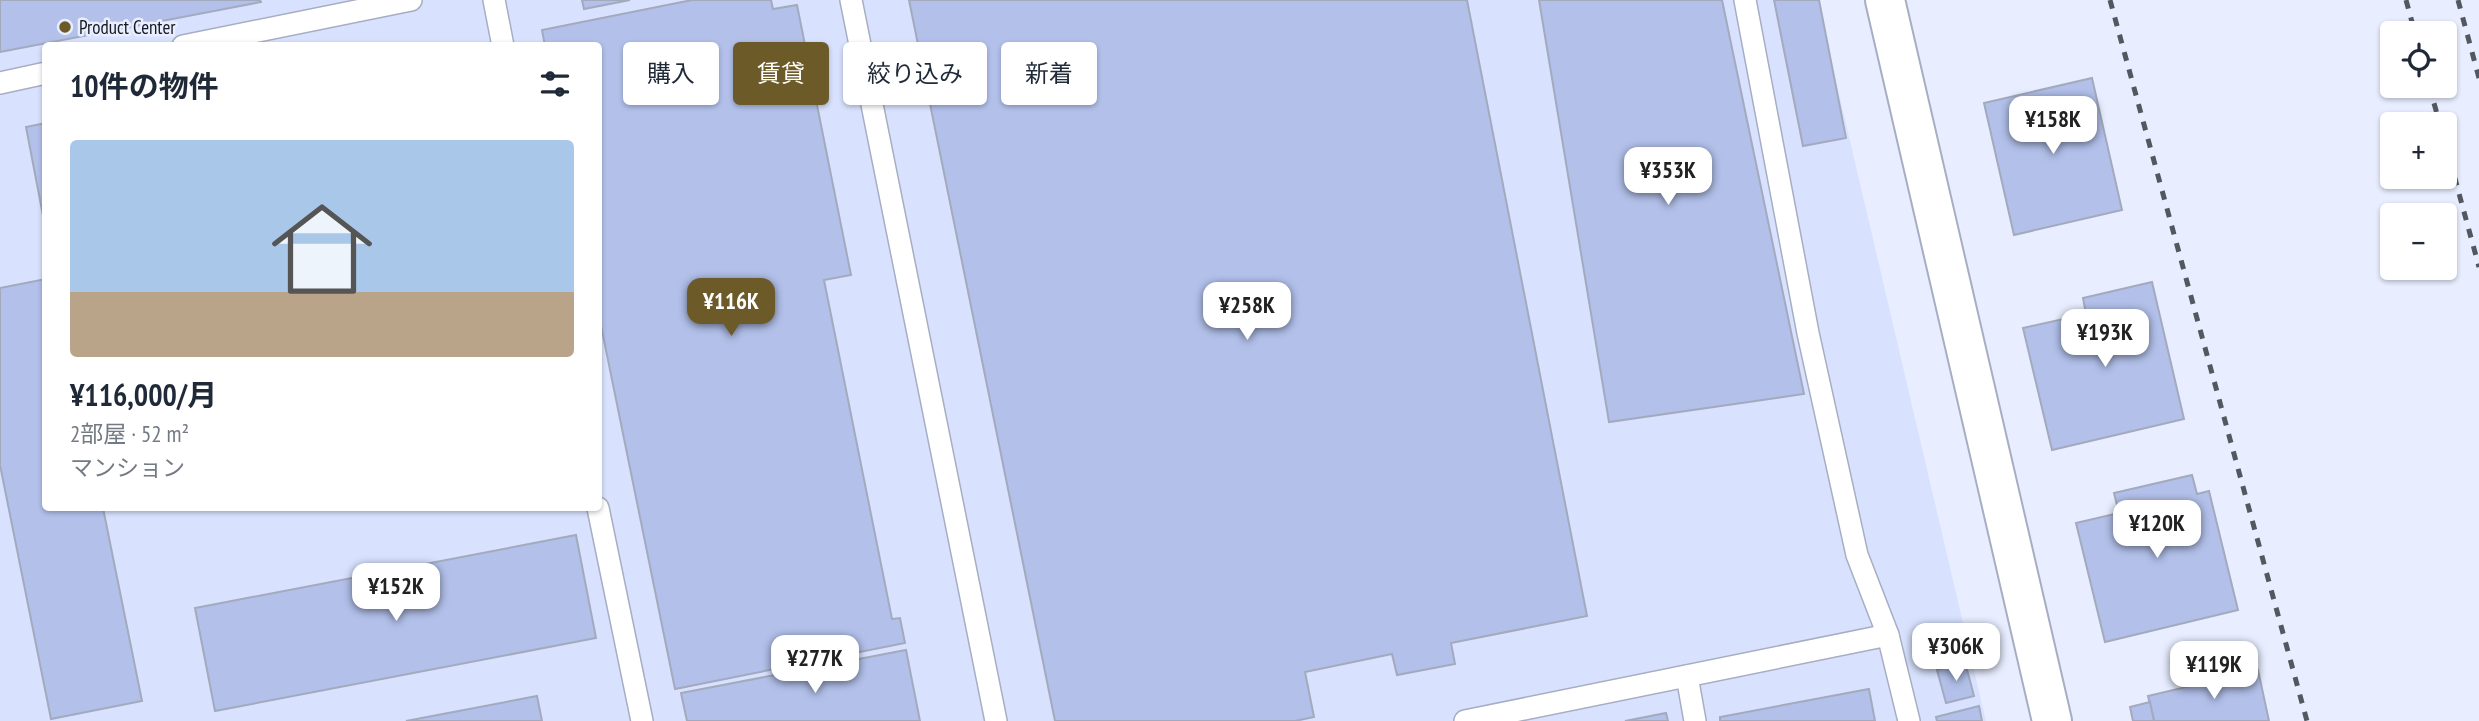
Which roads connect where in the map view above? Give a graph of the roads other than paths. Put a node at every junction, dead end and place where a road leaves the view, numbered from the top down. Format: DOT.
graph roads {
  1 [pos="411,0"];
  2 [pos="494,0"];
  3 [pos="851,0"];
  4 [pos="1745,0"];
  5 [pos="1885,0"];
  6 [pos="203,42"];
  7 [pos="502,42"];
  8 [pos="42,74"];
  9 [pos="0,83"];
  10 [pos="599,511"];
  11 [pos="1888,635"];
  12 [pos="1687,676"];
  13 [pos="642,721"];
  14 [pos="996,721"];
  15 [pos="1465,721"];
  16 [pos="1695,721"];
  17 [pos="1909,721"];
  18 [pos="2052,721"];
  1 -- 6 [label="lane"];
  2 -- 7 [label="lane"];
  3 -- 14 [label="lane"];
  4 -- 11 [label="lane"];
  5 -- 18 [label="street"];
  8 -- 9 [label="lane"];
  10 -- 13 [label="lane"];
  11 -- 12 [label="lane"];
  11 -- 17 [label="lane"];
  12 -- 15 [label="lane"];
  12 -- 16 [label="lane"];
}
